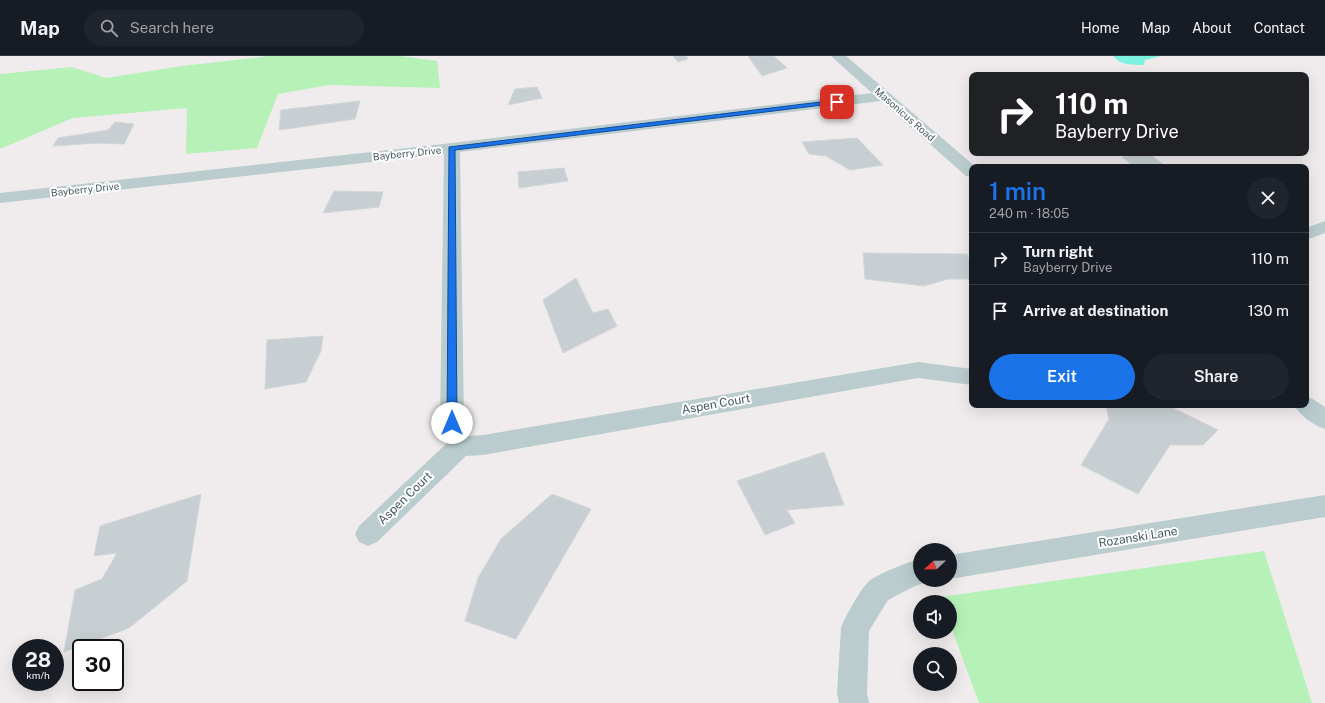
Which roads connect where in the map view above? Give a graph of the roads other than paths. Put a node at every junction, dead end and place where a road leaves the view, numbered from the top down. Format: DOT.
graph roads {
  1 [pos="838,56"];
  2 [pos="885,96"];
  3 [pos="452,148"];
  4 [pos="969,169"];
  5 [pos="0,198"];
  6 [pos="1325,227"];
  7 [pos="1309,233"];
  8 [pos="969,377"];
  9 [pos="1309,408"];
  10 [pos="1325,420"];
  11 [pos="460,446"];
  12 [pos="1325,506"];
  13 [pos="368,534"];
  14 [pos="957,566"];
  15 [pos="913,574"];
  16 [pos="854,703"];
  1 -- 2 [label="street, Masonicus Road"];
  2 -- 3 [label="street, Bayberry Drive"];
  2 -- 4 [label="street, Masonicus Road"];
  3 -- 5 [label="street, Bayberry Drive"];
  3 -- 11 [label="street"];
  6 -- 7 [label="street"];
  8 -- 11 [label="street, Aspen Court"];
  9 -- 10 [label="street"];
  11 -- 13 [label="street, Aspen Court"];
  12 -- 14 [label="street, Rozanski Lane"];
  15 -- 16 [label="street"];
}
